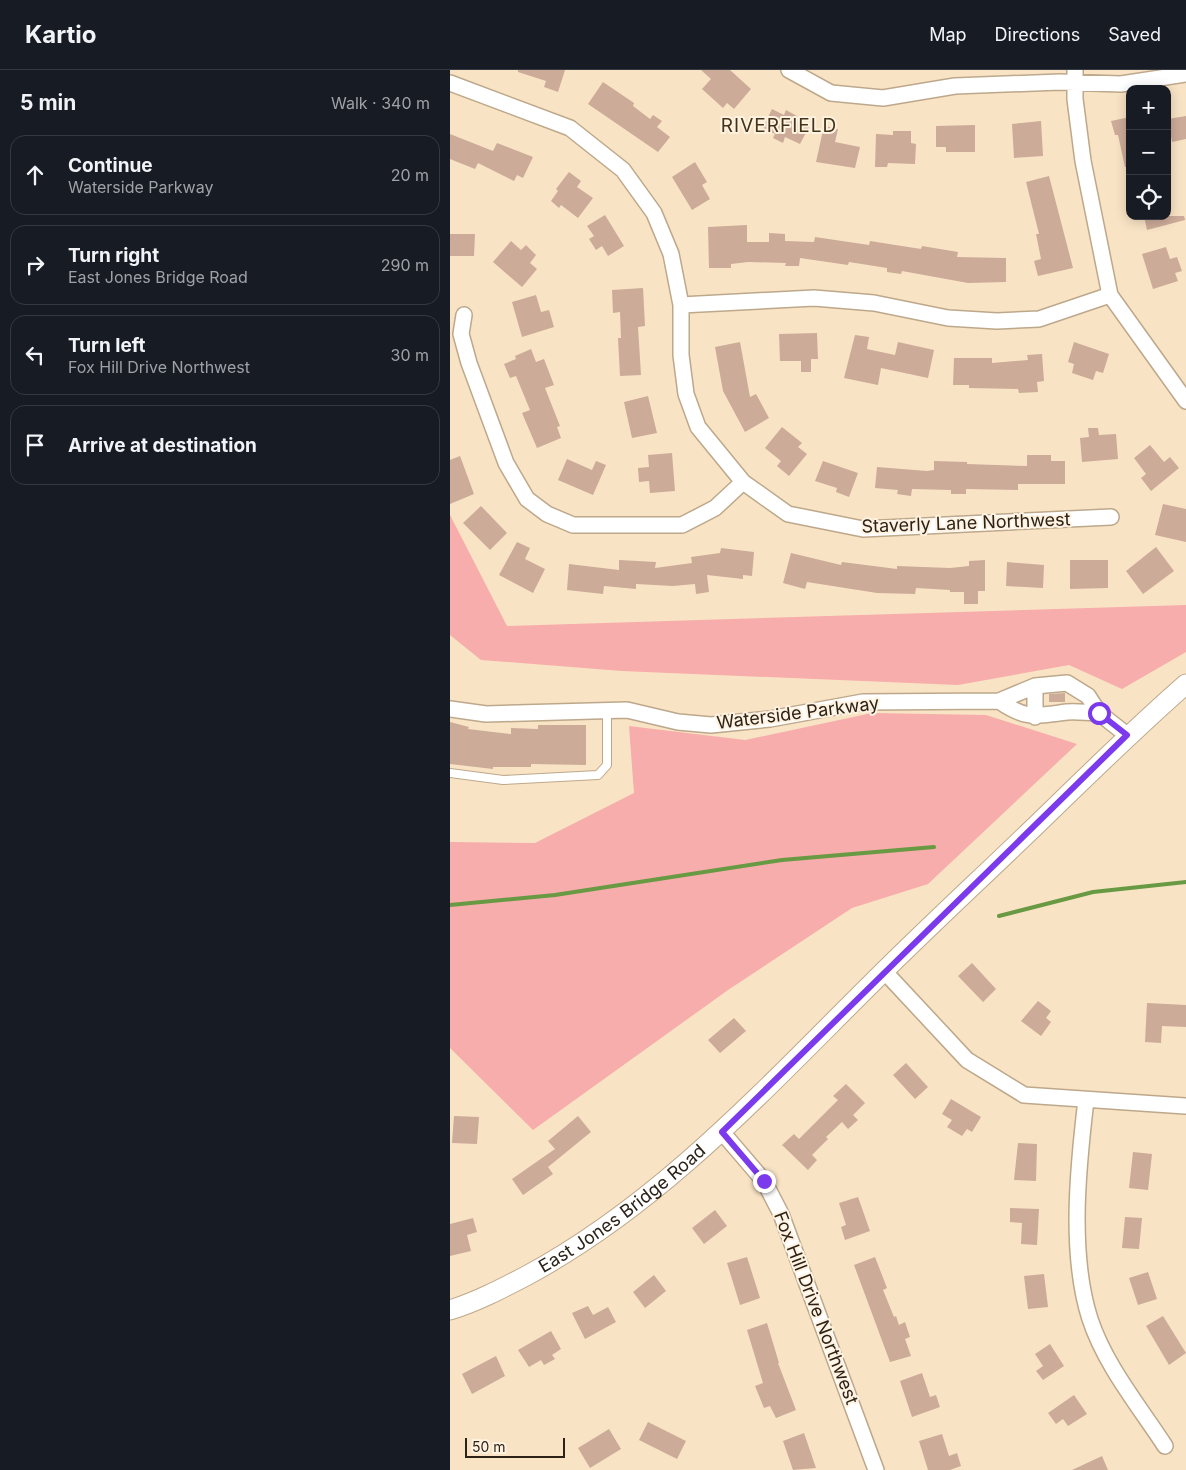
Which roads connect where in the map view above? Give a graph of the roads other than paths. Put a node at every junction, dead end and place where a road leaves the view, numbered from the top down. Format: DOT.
graph roads {
  1 [pos="789,70"];
  2 [pos="1186,74"];
  3 [pos="1075,77"];
  4 [pos="450,83"];
  5 [pos="1110,295"];
  6 [pos="681,305"];
  7 [pos="464,315"];
  8 [pos="1186,401"];
  9 [pos="743,482"];
  10 [pos="1111,517"];
  11 [pos="1186,684"];
  12 [pos="1035,686"];
  13 [pos="999,701"];
  14 [pos="450,708"];
  15 [pos="607,710"];
  16 [pos="1099,713"];
  17 [pos="1035,717"];
  18 [pos="1127,735"];
  19 [pos="450,773"];
  20 [pos="884,971"];
  21 [pos="1086,1100"];
  22 [pos="1185,1106"];
  23 [pos="722,1132"];
  24 [pos="450,1310"];
  25 [pos="1165,1446"];
  26 [pos="876,1470"];
  1 -- 3 [label="street"];
  2 -- 3 [label="street"];
  3 -- 5 [label="street"];
  4 -- 6 [label="street, Staverly Lane Northwest"];
  5 -- 6 [label="street"];
  5 -- 8 [label="street"];
  6 -- 9 [label="street, Staverly Lane Northwest"];
  7 -- 9 [label="street"];
  9 -- 10 [label="street, Staverly Lane Northwest"];
  11 -- 18 [label="street, East Jones Bridge Road"];
  12 -- 13 [label="street, Waterside Parkway"];
  12 -- 16 [label="street, Waterside Parkway"];
  12 -- 17 [label="street"];
  13 -- 15 [label="street, Waterside Parkway"];
  13 -- 17 [label="street, Waterside Parkway"];
  14 -- 15 [label="street, Waterside Parkway"];
  15 -- 19 [label="lane"];
  16 -- 17 [label="street, Waterside Parkway"];
  16 -- 18 [label="street, Waterside Parkway"];
  18 -- 20 [label="street, East Jones Bridge Road"];
  20 -- 21 [label="street"];
  20 -- 23 [label="street, East Jones Bridge Road"];
  21 -- 22 [label="street"];
  21 -- 25 [label="street"];
  23 -- 24 [label="street, East Jones Bridge Road"];
  23 -- 26 [label="street, Fox Hill Drive Northwest"];
}
